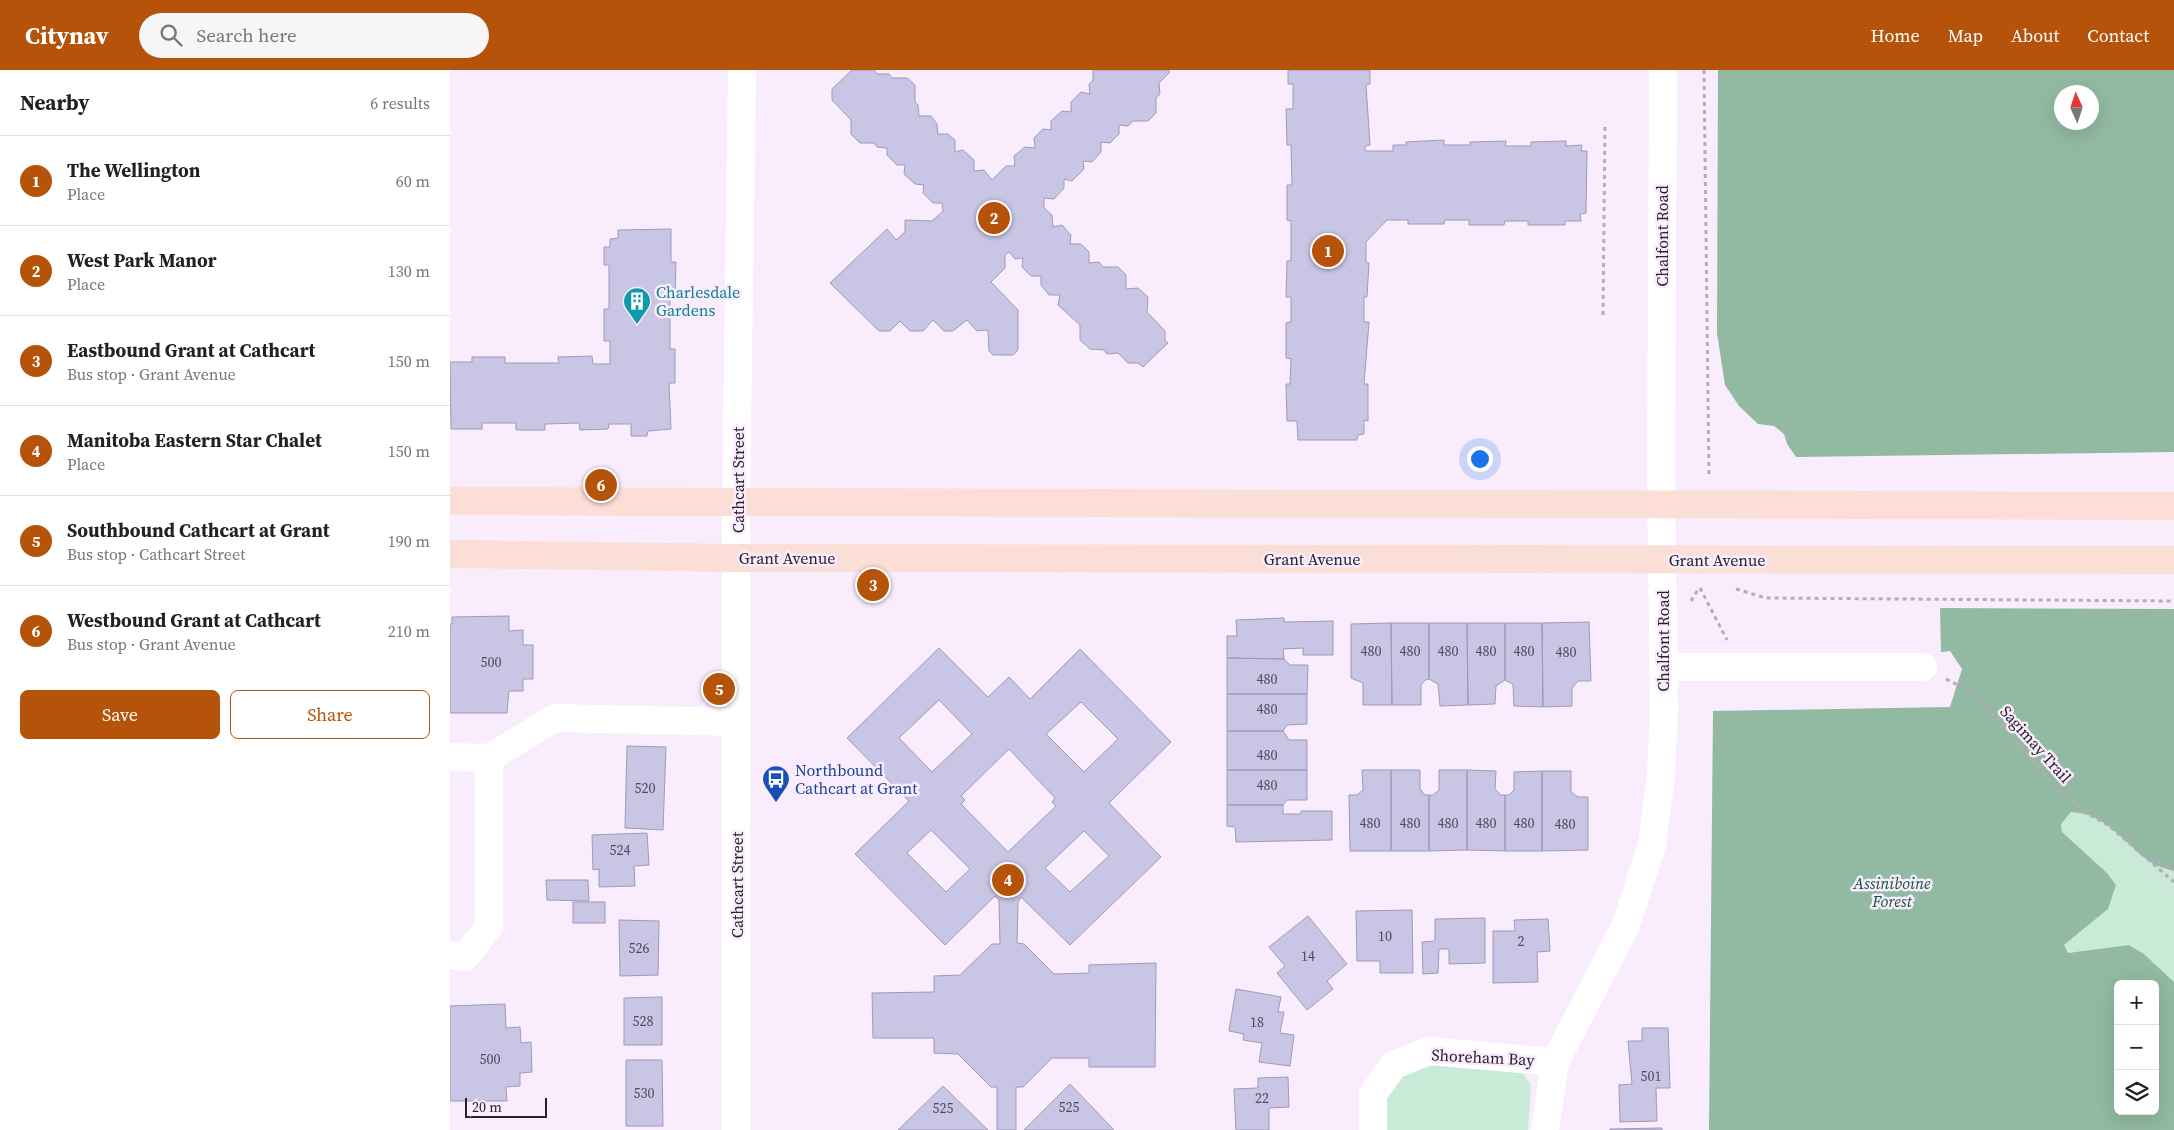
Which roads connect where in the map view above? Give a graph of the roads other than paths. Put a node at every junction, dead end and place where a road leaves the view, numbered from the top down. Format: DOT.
graph roads {
  1 [pos="742,70"];
  2 [pos="1662,70"];
  3 [pos="450,501"];
  4 [pos="736,504"];
  5 [pos="1661,506"];
  6 [pos="2174,506"];
  7 [pos="450,554"];
  8 [pos="738,558"];
  9 [pos="1663,560"];
  10 [pos="2174,560"];
  11 [pos="1663,667"];
  12 [pos="1923,667"];
  13 [pos="737,722"];
  14 [pos="450,758"];
  15 [pos="489,758"];
  16 [pos="450,955"];
  17 [pos="1555,1062"];
  18 [pos="736,1130"];
  19 [pos="1373,1130"];
  20 [pos="1545,1130"];
  1 -- 4 [label="street, Cathcart Street"];
  2 -- 5 [label="street, Chalfont Road"];
  3 -- 4 [label="main road"];
  4 -- 5 [label="main road"];
  4 -- 8 [label="street, Cathcart Street"];
  5 -- 6 [label="main road"];
  5 -- 9 [label="street, Chalfont Road"];
  7 -- 8 [label="main road, Grant Avenue"];
  8 -- 9 [label="main road, Grant Avenue"];
  8 -- 13 [label="street, Cathcart Street"];
  9 -- 10 [label="main road, Grant Avenue"];
  9 -- 11 [label="street, Chalfont Road"];
  11 -- 12 [label="street"];
  11 -- 17 [label="street, Chalfont Road"];
  13 -- 15 [label="street"];
  13 -- 18 [label="street, Cathcart Street"];
  14 -- 15 [label="street"];
  15 -- 16 [label="street"];
  17 -- 19 [label="street, Shoreham Bay"];
  17 -- 20 [label="street, Chalfont Road"];
}
